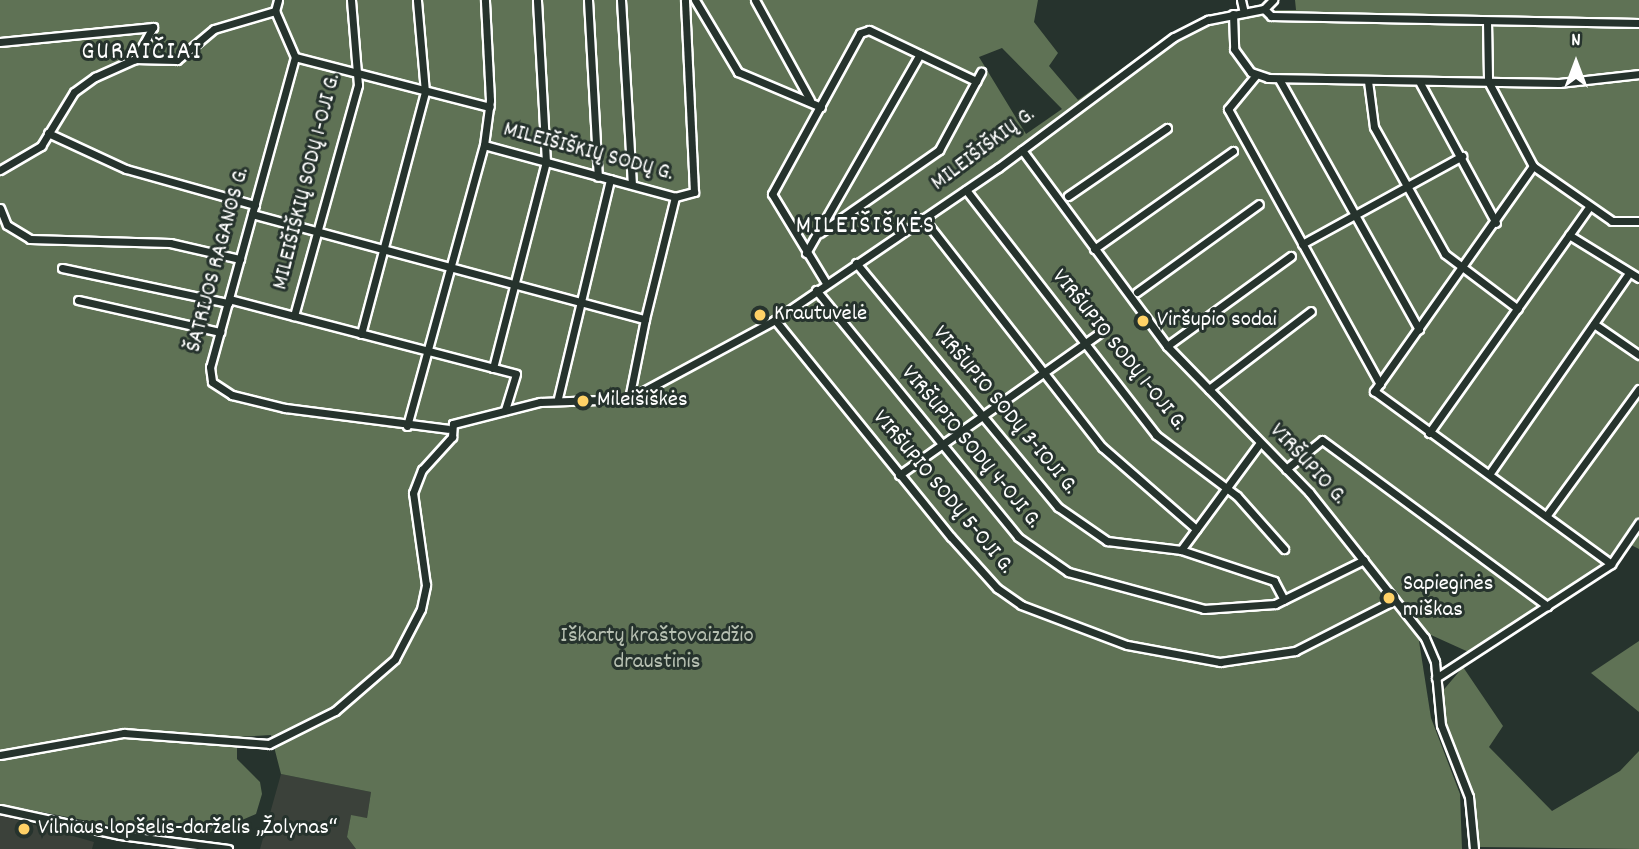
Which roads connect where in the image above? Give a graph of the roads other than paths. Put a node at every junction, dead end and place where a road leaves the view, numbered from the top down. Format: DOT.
graph roads {
  1 [pos="278,0"];
  2 [pos="351,0"];
  3 [pos="417,0"];
  4 [pos="485,0"];
  5 [pos="537,0"];
  6 [pos="588,0"];
  7 [pos="621,0"];
  8 [pos="685,0"];
  9 [pos="695,0"];
  10 [pos="755,0"];
  11 [pos="1241,0"];
  12 [pos="1273,0"];
  13 [pos="1264,9"];
  14 [pos="275,11"];
  15 [pos="1244,13"];
  16 [pos="1233,14"];
  17 [pos="1487,22"];
  18 [pos="1639,23"];
  19 [pos="0,42"];
  20 [pos="920,54"];
  21 [pos="295,57"];
  22 [pos="135,59"];
  23 [pos="981,72"];
  24 [pos="357,74"];
  25 [pos="1639,74"];
  26 [pos="1256,75"];
  27 [pos="1279,79"];
  28 [pos="976,81"];
  29 [pos="1368,81"];
  30 [pos="1488,81"];
  31 [pos="1420,83"];
  32 [pos="425,92"];
  33 [pos="811,101"];
  34 [pos="490,107"];
  35 [pos="821,107"];
  36 [pos="1167,128"];
  37 [pos="48,133"];
  38 [pos="484,145"];
  39 [pos="1021,150"];
  40 [pos="1233,151"];
  41 [pos="1462,156"];
  42 [pos="546,162"];
  43 [pos="1533,166"];
  44 [pos="0,170"];
  45 [pos="598,177"];
  46 [pos="610,179"];
  47 [pos="632,184"];
  48 [pos="1408,186"];
  49 [pos="966,190"];
  50 [pos="1068,196"];
  51 [pos="675,197"];
  52 [pos="1259,204"];
  53 [pos="255,205"];
  54 [pos="1589,207"];
  55 [pos="0,208"];
  56 [pos="253,214"];
  57 [pos="1354,215"];
  58 [pos="923,218"];
  59 [pos="1639,221"];
  60 [pos="1496,223"];
  61 [pos="317,232"];
  62 [pos="820,233"];
  63 [pos="1569,235"];
  64 [pos="1302,244"];
  65 [pos="1094,249"];
  66 [pos="383,250"];
  67 [pos="806,253"];
  68 [pos="1291,256"];
  69 [pos="240,259"];
  70 [pos="856,263"];
  71 [pos="449,267"];
  72 [pos="62,268"];
  73 [pos="1461,271"];
  74 [pos="1627,276"];
  75 [pos="1639,278"];
  76 [pos="826,283"];
  77 [pos="514,285"];
  78 [pos="816,290"];
  79 [pos="1137,292"];
  80 [pos="78,300"];
  81 [pos="229,301"];
  82 [pos="580,302"];
  83 [pos="1518,309"];
  84 [pos="1311,311"];
  85 [pos="294,316"];
  86 [pos="645,319"];
  87 [pos="775,320"];
  88 [pos="1594,324"];
  89 [pos="1419,330"];
  90 [pos="220,332"];
  91 [pos="1101,332"];
  92 [pos="361,334"];
  93 [pos="1085,344"];
  94 [pos="1167,345"];
  95 [pos="426,352"];
  96 [pos="1639,355"];
  97 [pos="493,368"];
  98 [pos="1045,372"];
  99 [pos="1380,384"];
  100 [pos="1209,389"];
  101 [pos="1639,389"];
  102 [pos="558,398"];
  103 [pos="629,399"];
  104 [pos="505,410"];
  105 [pos="982,414"];
  106 [pos="407,426"];
  107 [pos="450,433"];
  108 [pos="1430,433"];
  109 [pos="941,443"];
  110 [pos="1260,443"];
  111 [pos="1286,469"];
  112 [pos="1490,473"];
  113 [pos="899,475"];
  114 [pos="1228,489"];
  115 [pos="1547,515"];
  116 [pos="1639,523"];
  117 [pos="1196,529"];
  118 [pos="1284,549"];
  119 [pos="1181,550"];
  120 [pos="1364,560"];
  121 [pos="1611,564"];
  122 [pos="1284,600"];
  123 [pos="1395,600"];
  124 [pos="1547,606"];
  125 [pos="1436,678"];
  126 [pos="0,755"];
  127 [pos="0,809"];
  128 [pos="228,849"];
  129 [pos="1474,849"];
  1 -- 14 [label="street"];
  2 -- 24 [label="street, MILEIŠIŠKIŲ SODŲ 1-OJI G."];
  3 -- 32 [label="street"];
  4 -- 34 [label="street"];
  5 -- 42 [label="street"];
  6 -- 45 [label="street"];
  7 -- 47 [label="street"];
  8 -- 51 [label="street, MILEIŠIŠKIŲ SODŲ G."];
  9 -- 33 [label="street"];
  10 -- 33 [label="street"];
  11 -- 15 [label="street"];
  12 -- 13 [label="street"];
  13 -- 15 [label="street, MILEIŠIŠKIŲ G."];
  13 -- 17 [label="street"];
  14 -- 21 [label="street"];
  14 -- 22 [label="street"];
  15 -- 16 [label="street, MILEIŠIŠKIŲ G."];
  16 -- 26 [label="street"];
  16 -- 39 [label="street, MILEIŠIŠKIŲ G."];
  17 -- 18 [label="street"];
  17 -- 30 [label="street"];
  19 -- 22 [label="street"];
  20 -- 28 [label="street"];
  20 -- 35 [label="street"];
  20 -- 62 [label="street"];
  21 -- 24 [label="street"];
  21 -- 53 [label="street, ŠATRIJOS RAGANOS G."];
  22 -- 37 [label="street"];
  23 -- 28 [label="street"];
  24 -- 32 [label="street"];
  24 -- 61 [label="street, MILEIŠIŠKIŲ SODŲ 1-OJI G."];
  25 -- 30 [label="street"];
  26 -- 27 [label="street"];
  26 -- 64 [label="street"];
  27 -- 29 [label="street"];
  27 -- 57 [label="street"];
  28 -- 62 [label="street"];
  29 -- 31 [label="street"];
  29 -- 48 [label="street"];
  30 -- 31 [label="street"];
  30 -- 43 [label="street"];
  31 -- 41 [label="street"];
  32 -- 34 [label="street"];
  32 -- 66 [label="street"];
  33 -- 35 [label="street"];
  34 -- 38 [label="street"];
  35 -- 67 [label="street"];
  36 -- 50 [label="street"];
  37 -- 44 [label="street"];
  37 -- 53 [label="street"];
  38 -- 42 [label="street, MILEIŠIŠKIŲ SODŲ G."];
  38 -- 71 [label="street, MILEIŠIŠKIŲ SODŲ G."];
  39 -- 49 [label="street, MILEIŠIŠKIŲ G."];
  39 -- 65 [label="street, VIRŠUPIO G."];
  40 -- 65 [label="street"];
  41 -- 48 [label="street"];
  41 -- 60 [label="street"];
  42 -- 45 [label="street, MILEIŠIŠKIŲ SODŲ G."];
  42 -- 77 [label="street"];
  43 -- 54 [label="street"];
  43 -- 60 [label="street"];
  45 -- 46 [label="street, MILEIŠIŠKIŲ SODŲ G."];
  46 -- 47 [label="street, MILEIŠIŠKIŲ SODŲ G."];
  46 -- 82 [label="street"];
  47 -- 51 [label="street, MILEIŠIŠKIŲ SODŲ G."];
  48 -- 57 [label="street"];
  48 -- 73 [label="street"];
  49 -- 58 [label="street, MILEIŠIŠKIŲ G."];
  49 -- 93 [label="street, VIRŠUPIO SODŲ 1-OJI G."];
  51 -- 86 [label="street"];
  52 -- 79 [label="street"];
  53 -- 56 [label="street, ŠATRIJOS RAGANOS G."];
  54 -- 59 [label="street"];
  54 -- 63 [label="street"];
  55 -- 69 [label="street"];
  56 -- 61 [label="street"];
  56 -- 69 [label="street, ŠATRIJOS RAGANOS G."];
  57 -- 64 [label="street"];
  57 -- 89 [label="street"];
  58 -- 70 [label="street, MILEIŠIŠKIŲ G."];
  58 -- 98 [label="street"];
  60 -- 73 [label="street"];
  61 -- 66 [label="street"];
  61 -- 85 [label="street, MILEIŠIŠKIŲ SODŲ 1-OJI G."];
  62 -- 67 [label="street"];
  63 -- 74 [label="street"];
  63 -- 83 [label="street"];
  64 -- 99 [label="street"];
  65 -- 94 [label="street, VIRŠUPIO G."];
  66 -- 71 [label="street"];
  66 -- 92 [label="street"];
  67 -- 76 [label="street"];
  68 -- 94 [label="street"];
  69 -- 81 [label="street, ŠATRIJOS RAGANOS G."];
  70 -- 76 [label="street, MILEIŠIŠKIŲ G."];
  70 -- 105 [label="street, VIRŠUPIO SODŲ 3-IOJI G."];
  71 -- 77 [label="street"];
  71 -- 95 [label="street, MILEIŠIŠKIŲ SODŲ G."];
  72 -- 81 [label="street"];
  73 -- 83 [label="street"];
  73 -- 89 [label="street"];
  74 -- 75 [label="street"];
  74 -- 88 [label="street"];
  76 -- 78 [label="street, MILEIŠIŠKIŲ G."];
  77 -- 82 [label="street"];
  77 -- 97 [label="street"];
  78 -- 87 [label="street, MILEIŠIŠKIŲ G."];
  78 -- 109 [label="street, VIRŠUPIO SODŲ 4-OJI G."];
  80 -- 90 [label="street"];
  81 -- 85 [label="street"];
  81 -- 90 [label="street, ŠATRIJOS RAGANOS G."];
  82 -- 86 [label="street"];
  82 -- 102 [label="street"];
  83 -- 108 [label="street"];
  84 -- 100 [label="street"];
  85 -- 92 [label="street, MILEIŠIŠKIŲ SODŲ 1-OJI G."];
  86 -- 103 [label="street"];
  87 -- 103 [label="street, MILEIŠIŠKIŲ G."];
  87 -- 113 [label="street, VIRŠUPIO SODŲ 5-OJI G."];
  88 -- 96 [label="street"];
  88 -- 112 [label="street"];
  89 -- 99 [label="street"];
  90 -- 106 [label="street, ŠATRIJOS RAGANOS G."];
  91 -- 93 [label="street"];
  92 -- 95 [label="street, MILEIŠIŠKIŲ SODŲ 1-OJI G."];
  93 -- 98 [label="street"];
  93 -- 114 [label="street, VIRŠUPIO SODŲ 1-OJI G."];
  94 -- 100 [label="street, VIRŠUPIO G."];
  95 -- 97 [label="street, MILEIŠIŠKIŲ SODŲ 1-OJI G."];
  95 -- 106 [label="street, MILEIŠIŠKIŲ SODŲ G."];
  97 -- 104 [label="street, MILEIŠIŠKIŲ SODŲ 1-OJI G."];
  98 -- 105 [label="street"];
  98 -- 117 [label="street"];
  99 -- 108 [label="street"];
  100 -- 110 [label="street, VIRŠUPIO G."];
  101 -- 115 [label="street"];
  102 -- 103 [label="street, MILEIŠIŠKIŲ G."];
  102 -- 104 [label="street, MILEIŠIŠKIŲ G."];
  104 -- 107 [label="street, MILEIŠIŠKIŲ G."];
  105 -- 109 [label="street"];
  105 -- 119 [label="street, VIRŠUPIO SODŲ 3-IOJI G."];
  106 -- 107 [label="street, ŠATRIJOS RAGANOS G."];
  107 -- 126 [label="street"];
  108 -- 112 [label="street"];
  109 -- 113 [label="street"];
  109 -- 122 [label="street, VIRŠUPIO SODŲ 4-OJI G."];
  110 -- 111 [label="street, VIRŠUPIO G."];
  110 -- 114 [label="street"];
  111 -- 120 [label="street, VIRŠUPIO G."];
  111 -- 124 [label="street"];
  112 -- 115 [label="street"];
  113 -- 123 [label="street, VIRŠUPIO SODŲ 5-OJI G."];
  114 -- 117 [label="street"];
  114 -- 118 [label="street, VIRŠUPIO SODŲ 1-OJI G."];
  115 -- 121 [label="street"];
  116 -- 121 [label="street"];
  117 -- 119 [label="street"];
  119 -- 122 [label="street, VIRŠUPIO SODŲ 3-IOJI G."];
  120 -- 122 [label="street, VIRŠUPIO SODŲ 4-OJI G."];
  120 -- 123 [label="street, VIRŠUPIO G."];
  121 -- 124 [label="street"];
  123 -- 125 [label="street, VIRŠUPIO G."];
  124 -- 125 [label="street"];
  125 -- 129 [label="street, VIRŠUPIO G."];
  127 -- 128 [label="street"];
}
